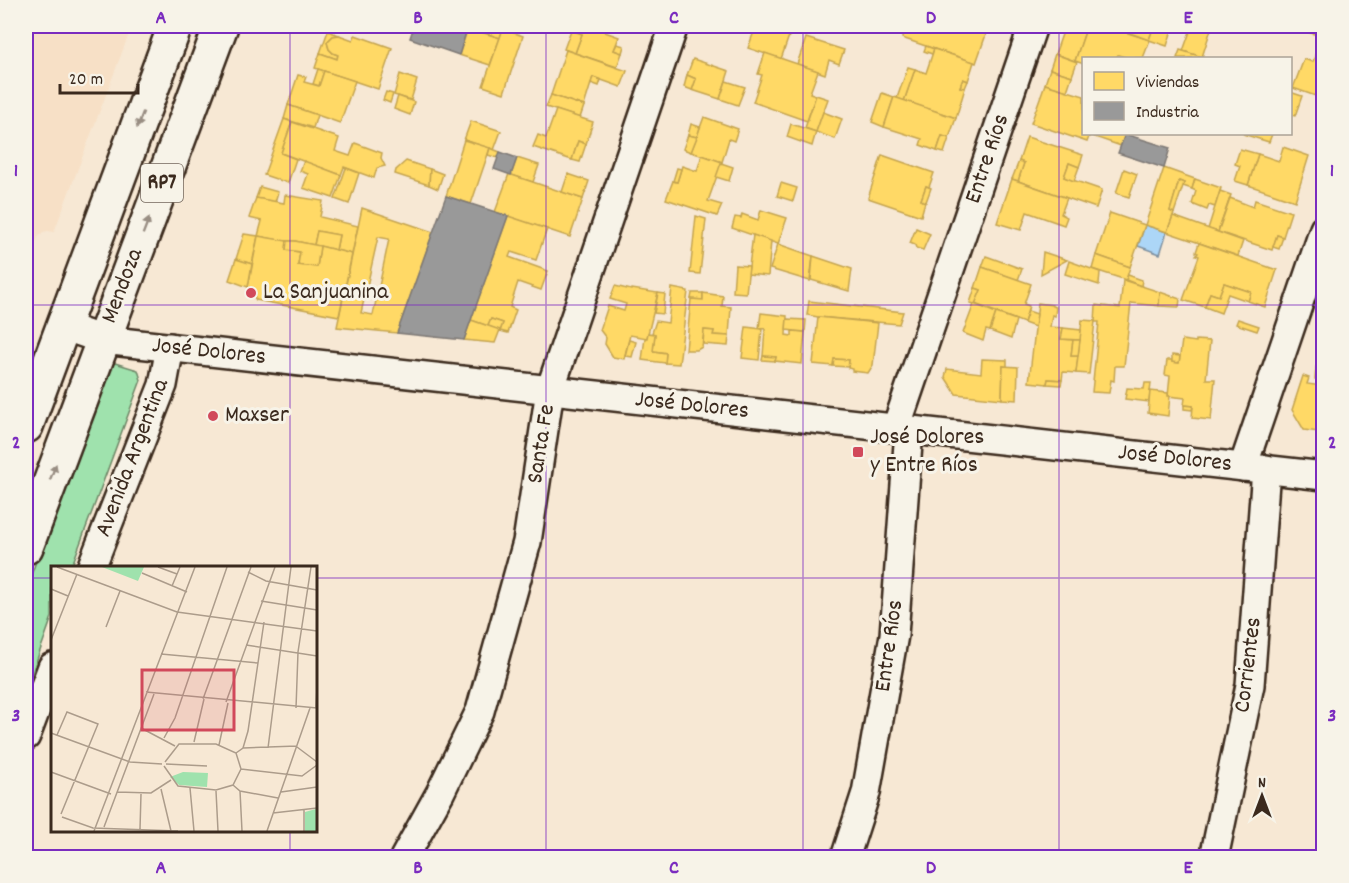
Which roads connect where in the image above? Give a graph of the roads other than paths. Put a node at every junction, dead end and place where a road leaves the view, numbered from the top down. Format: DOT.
graph roads {
  1 [pos="176,26"];
  2 [pos="221,26"];
  3 [pos="674,26"];
  4 [pos="1033,26"];
  5 [pos="1323,229"];
  6 [pos="63,326"];
  7 [pos="103,340"];
  8 [pos="170,347"];
  9 [pos="550,390"];
  10 [pos="26,426"];
  11 [pos="903,429"];
  12 [pos="1254,468"];
  13 [pos="1323,476"];
  14 [pos="26,547"];
  15 [pos="92,566"];
  16 [pos="51,670"];
  17 [pos="26,736"];
  18 [pos="404,858"];
  19 [pos="845,858"];
  20 [pos="1214,858"];
  1 -- 6 [label="main road, Mendoza / RP7, one-way"];
  7 -- 2 [label="main road, Mendoza / RP7, one-way"];
  3 -- 9 [label="street, Santa Fe"];
  4 -- 11 [label="street, Entre Ríos"];
  5 -- 12 [label="street, Corrientes"];
  6 -- 7 [label="street, José Dolores"];
  6 -- 10 [label="main road, Mendoza / RP7"];
  7 -- 8 [label="street, José Dolores"];
  14 -- 7 [label="main road, Mendoza / RP7, one-way"];
  8 -- 9 [label="street, José Dolores"];
  8 -- 15 [label="street, Avenida Argentina"];
  9 -- 11 [label="street, José Dolores"];
  9 -- 18 [label="street, Santa Fe"];
  11 -- 12 [label="street, José Dolores"];
  11 -- 19 [label="street, Entre Ríos"];
  12 -- 13 [label="street, José Dolores"];
  12 -- 20 [label="street, Corrientes"];
  16 -- 17 [label="street"];
}
